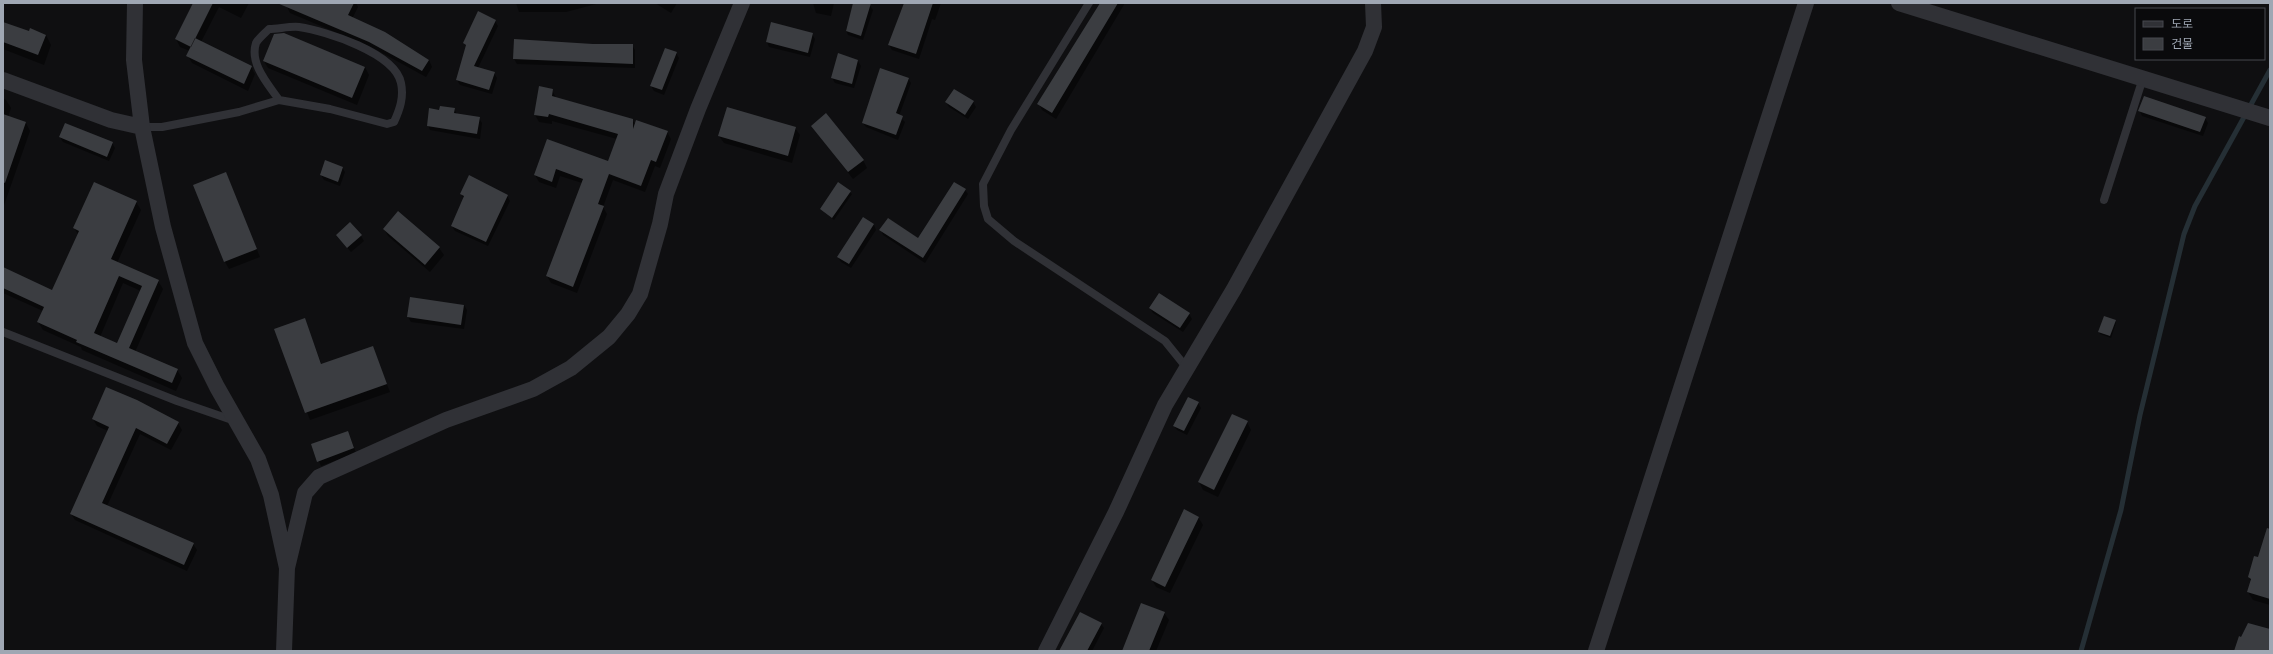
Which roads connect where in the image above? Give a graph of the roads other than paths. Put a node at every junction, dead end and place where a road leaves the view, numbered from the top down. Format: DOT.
graph roads {
  1 [pos="135,3"];
  2 [pos="742,3"];
  3 [pos="1089,3"];
  4 [pos="1373,3"];
  5 [pos="1384,3"];
  6 [pos="1806,3"];
  7 [pos="1899,3"];
  8 [pos="1374,20"];
  9 [pos="2143,78"];
  10 [pos="3,80"];
  11 [pos="279,100"];
  12 [pos="2270,118"];
  13 [pos="142,127"];
  14 [pos="2104,200"];
  15 [pos="3,332"];
  16 [pos="1186,367"];
  17 [pos="236,421"];
  18 [pos="287,568"];
  19 [pos="284,651"];
  20 [pos="1046,651"];
  21 [pos="1596,651"];
  1 -- 13 [label="street"];
  2 -- 18 [label="street"];
  3 -- 16 [label="lane"];
  4 -- 8 [label="street"];
  5 -- 8 [label="street"];
  6 -- 21 [label="street"];
  7 -- 9 [label="street"];
  8 -- 16 [label="street"];
  9 -- 12 [label="street"];
  9 -- 14 [label="lane"];
  10 -- 13 [label="street"];
  11 -- 11 [label="lane"];
  11 -- 13 [label="lane"];
  13 -- 17 [label="street"];
  15 -- 17 [label="lane"];
  16 -- 20 [label="street"];
  17 -- 18 [label="street"];
  18 -- 19 [label="street"];
}
